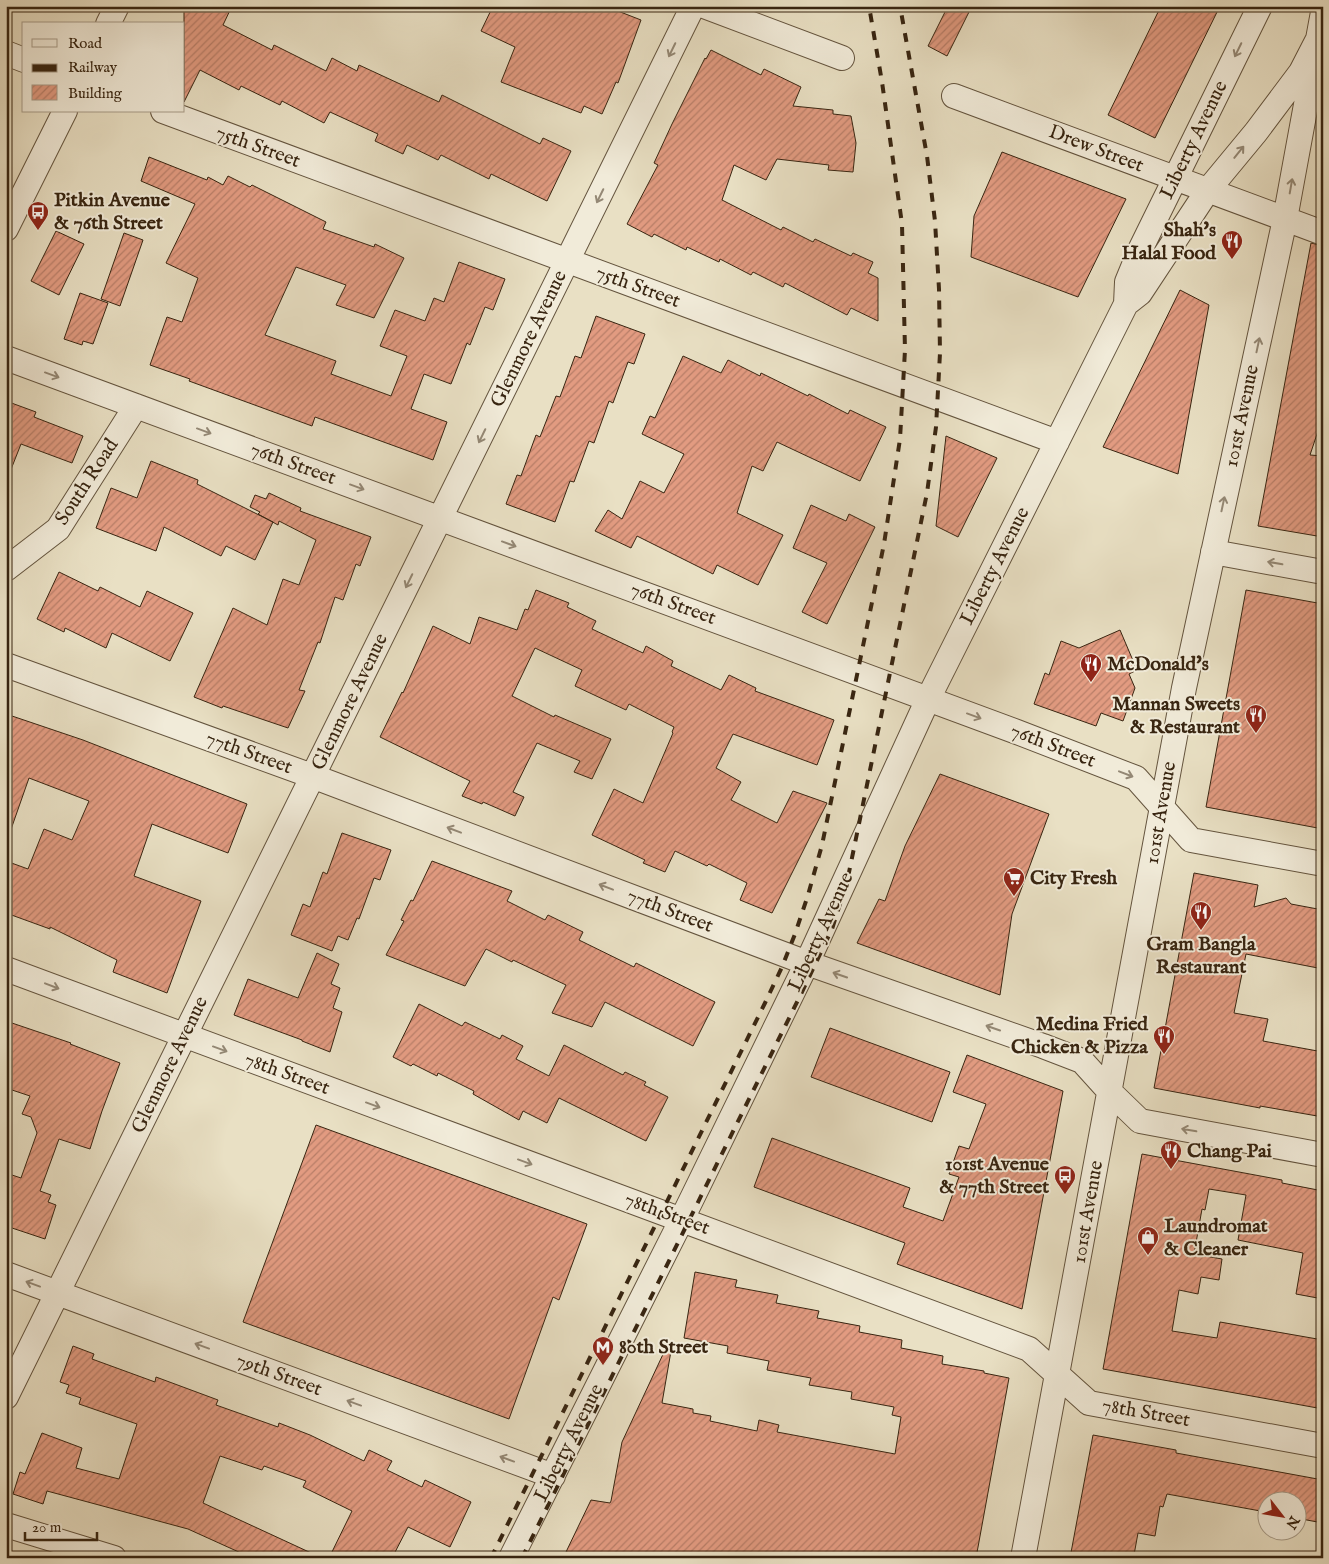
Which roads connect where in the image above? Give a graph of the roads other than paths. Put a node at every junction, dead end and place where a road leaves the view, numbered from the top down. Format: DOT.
graph roads {
  1 [pos="117,6"];
  2 [pos="693,6"];
  3 [pos="704,6"];
  4 [pos="1260,6"];
  5 [pos="1323,12"];
  6 [pos="109,22"];
  7 [pos="1317,41"];
  8 [pos="6,53"];
  9 [pos="842,58"];
  10 [pos="22,59"];
  11 [pos="954,96"];
  12 [pos="64,112"];
  13 [pos="166,112"];
  14 [pos="1176,178"];
  15 [pos="1208,190"];
  16 [pos="1285,218"];
  17 [pos="6,229"];
  18 [pos="1323,233"];
  19 [pos="568,261"];
  20 [pos="1126,304"];
  21 [pos="6,358"];
  22 [pos="136,406"];
  23 [pos="1057,442"];
  24 [pos="440,518"];
  25 [pos="1213,552"];
  26 [pos="6,569"];
  27 [pos="1323,572"];
  28 [pos="6,664"];
  29 [pos="928,699"];
  30 [pos="312,776"];
  31 [pos="1162,807"];
  32 [pos="1323,864"];
  33 [pos="807,963"];
  34 [pos="6,969"];
  35 [pos="184,1036"];
  36 [pos="1110,1092"];
  37 [pos="1323,1155"];
  38 [pos="682,1219"];
  39 [pos="6,1274"];
  40 [pos="57,1293"];
  41 [pos="1058,1374"];
  42 [pos="6,1397"];
  43 [pos="1323,1446"];
  44 [pos="552,1476"];
  45 [pos="6,1525"];
  46 [pos="114,1558"];
  47 [pos="511,1558"];
  48 [pos="1023,1558"];
  1 -- 6 [label="street"];
  2 -- 19 [label="street, Glenmore Avenue, one-way"];
  3 -- 9 [label="street"];
  4 -- 14 [label="street, Liberty Avenue, one-way"];
  5 -- 7 [label="street, 101st Avenue"];
  15 -- 7 [label="street, Liberty Avenue, one-way"];
  16 -- 7 [label="street, 101st Avenue, one-way"];
  8 -- 10 [label="street"];
  11 -- 14 [label="street, Drew Street"];
  12 -- 17 [label="street"];
  13 -- 19 [label="street, 75th Street"];
  14 -- 15 [label="street, Drew Street"];
  14 -- 20 [label="street, Liberty Avenue"];
  15 -- 16 [label="street, Drew Street"];
  15 -- 20 [label="street, Liberty Avenue"];
  16 -- 18 [label="street, Drew Street"];
  25 -- 16 [label="street, 101st Avenue, one-way"];
  19 -- 23 [label="street, 75th Street"];
  19 -- 24 [label="street, Glenmore Avenue, one-way"];
  20 -- 23 [label="street, Liberty Avenue"];
  21 -- 22 [label="street, 76th Street, one-way"];
  22 -- 24 [label="street, 76th Street, one-way"];
  22 -- 26 [label="street, South Road"];
  23 -- 29 [label="street, Liberty Avenue"];
  24 -- 29 [label="street, 76th Street, one-way"];
  24 -- 30 [label="street, Glenmore Avenue, one-way"];
  27 -- 25 [label="street, one-way"];
  25 -- 31 [label="street, 101st Avenue"];
  28 -- 30 [label="street, 77th Street"];
  29 -- 31 [label="street, 76th Street, one-way"];
  29 -- 33 [label="street, Liberty Avenue"];
  33 -- 30 [label="street, 77th Street, one-way"];
  30 -- 35 [label="street, Glenmore Avenue"];
  31 -- 32 [label="street, 76th Street"];
  31 -- 36 [label="street, 101st Avenue"];
  36 -- 33 [label="street, 77th Street, one-way"];
  33 -- 38 [label="street, Liberty Avenue"];
  34 -- 35 [label="street, 78th Street, one-way"];
  35 -- 38 [label="street, 78th Street, one-way"];
  35 -- 40 [label="street, Glenmore Avenue"];
  37 -- 36 [label="street, 77th Street, one-way"];
  36 -- 41 [label="street, 101st Avenue"];
  38 -- 41 [label="street, 78th Street"];
  38 -- 44 [label="street, Liberty Avenue"];
  40 -- 39 [label="street, 79th Street, one-way"];
  40 -- 42 [label="street, Glenmore Avenue"];
  44 -- 40 [label="street, 79th Street, one-way"];
  41 -- 43 [label="street, 78th Street"];
  41 -- 48 [label="street, 101st Avenue"];
  44 -- 47 [label="street, Liberty Avenue"];
  45 -- 46 [label="street"];
}
